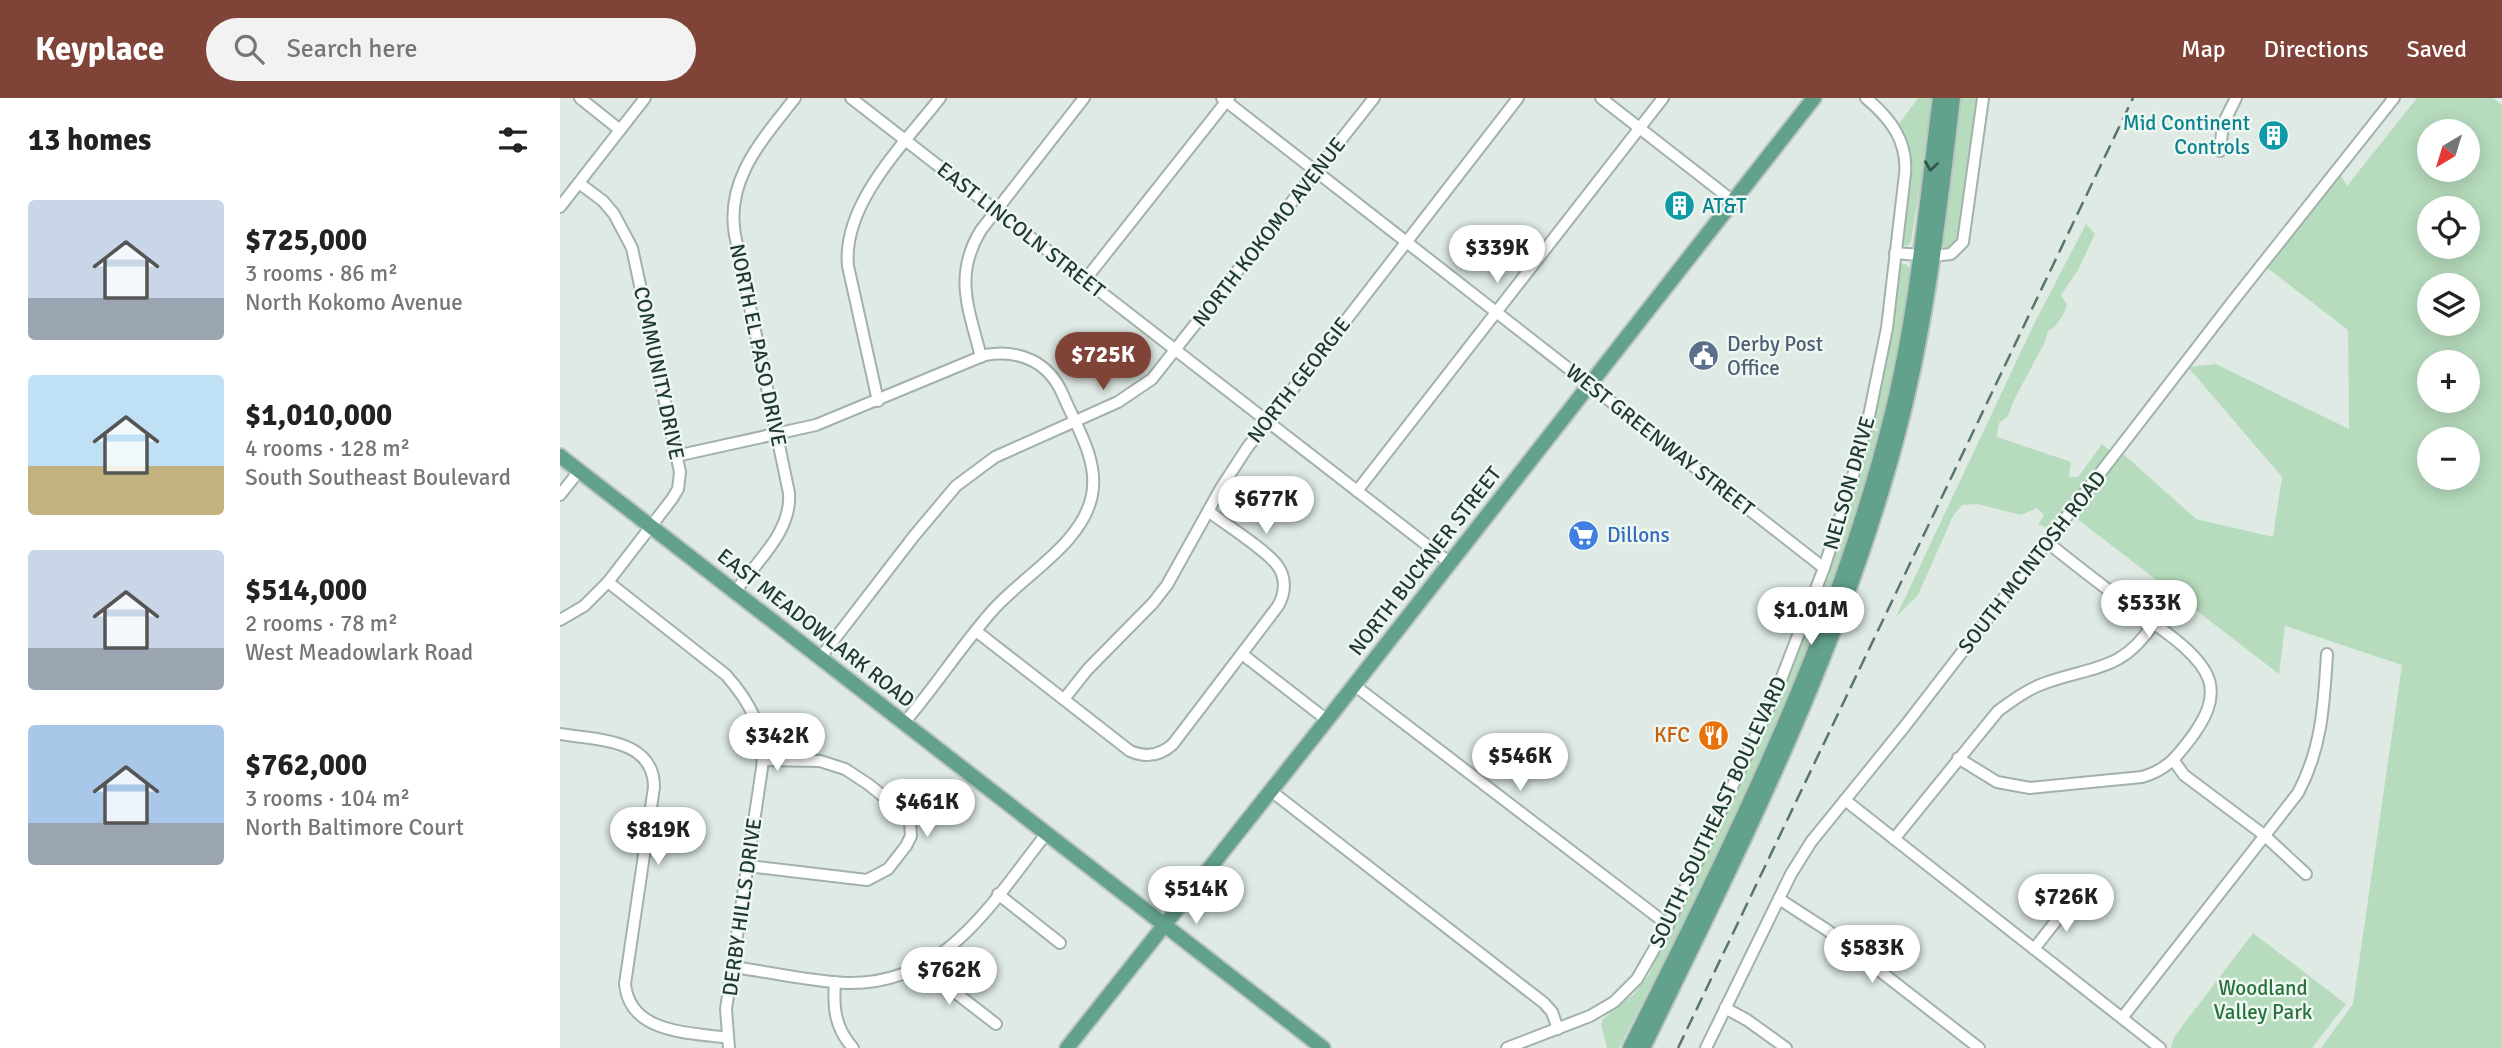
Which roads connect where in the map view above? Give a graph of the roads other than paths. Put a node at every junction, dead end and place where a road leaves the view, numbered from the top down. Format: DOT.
graph roads {
  1 [pos="580,98"];
  2 [pos="645,98"];
  3 [pos="795,98"];
  4 [pos="851,98"];
  5 [pos="940,98"];
  6 [pos="1084,98"];
  7 [pos="1374,98"];
  8 [pos="1518,98"];
  9 [pos="1601,98"];
  10 [pos="1663,98"];
  11 [pos="1814,98"];
  12 [pos="1866,98"];
  13 [pos="1940,98"];
  14 [pos="1953,98"];
  15 [pos="1983,98"];
  16 [pos="2236,98"];
  17 [pos="2393,98"];
  18 [pos="1226,99"];
  19 [pos="1640,128"];
  20 [pos="620,130"];
  21 [pos="906,141"];
  22 [pos="2220,151"];
  23 [pos="1316,172"];
  24 [pos="579,183"];
  25 [pos="1733,201"];
  26 [pos="560,207"];
  27 [pos="996,211"];
  28 [pos="1406,242"];
  29 [pos="1895,253"];
  30 [pos="1926,256"];
  31 [pos="1085,280"];
  32 [pos="1496,312"];
  33 [pos="1177,350"];
  34 [pos="981,357"];
  35 [pos="1589,385"];
  36 [pos="878,401"];
  37 [pos="1075,421"];
  38 [pos="1267,421"];
  39 [pos="777,434"];
  40 [pos="560,456"];
  41 [pos="677,456"];
  42 [pos="579,471"];
  43 [pos="1357,491"];
  44 [pos="560,495"];
  45 [pos="1208,511"];
  46 [pos="651,526"];
  47 [pos="2047,542"];
  48 [pos="1450,563"];
  49 [pos="1824,568"];
  50 [pos="608,582"];
  51 [pos="735,592"];
  52 [pos="560,620"];
  53 [pos="2153,624"];
  54 [pos="976,631"];
  55 [pos="1242,654"];
  56 [pos="2327,654"];
  57 [pos="820,658"];
  58 [pos="1354,685"];
  59 [pos="1064,699"];
  60 [pos="1327,720"];
  61 [pos="904,723"];
  62 [pos="560,734"];
  63 [pos="1958,758"];
  64 [pos="763,760"];
  65 [pos="2174,761"];
  66 [pos="1271,791"];
  67 [pos="1845,800"];
  68 [pos="1047,833"];
  69 [pos="2264,835"];
  70 [pos="1894,839"];
  71 [pos="748,866"];
  72 [pos="2306,874"];
  73 [pos="998,894"];
  74 [pos="2074,898"];
  75 [pos="1779,899"];
  76 [pos="1166,925"];
  77 [pos="1668,925"];
  78 [pos="1060,943"];
  79 [pos="2034,949"];
  80 [pos="930,962"];
  81 [pos="733,967"];
  82 [pos="835,982"];
  83 [pos="1725,1009"];
  84 [pos="2122,1018"];
  85 [pos="996,1024"];
  86 [pos="1558,1029"];
  87 [pos="729,1043"];
  88 [pos="1306,1043"];
  89 [pos="853,1048"];
  90 [pos="1067,1048"];
  91 [pos="1323,1048"];
  92 [pos="1507,1048"];
  93 [pos="1630,1048"];
  94 [pos="1643,1048"];
  95 [pos="1706,1048"];
  96 [pos="1786,1048"];
  97 [pos="1979,1048"];
  98 [pos="2160,1048"];
  1 -- 20 [label="street"];
  2 -- 20 [label="street"];
  3 -- 39 [label="street, NORTH EL PASO DRIVE"];
  4 -- 21 [label="street, EAST LINCOLN STREET"];
  5 -- 21 [label="street"];
  6 -- 27 [label="street"];
  7 -- 23 [label="street, NORTH KOKOMO AVENUE"];
  8 -- 28 [label="street, NORTH GEORGIE"];
  9 -- 19 [label="street"];
  10 -- 19 [label="street"];
  11 -- 25 [label="main road, NORTH BUCKNER STREET"];
  12 -- 29 [label="street, NELSON DRIVE"];
  13 -- 30 [label="main road, SOUTH SOUTHEAST BOULEVARD, one-way"];
  14 -- 30 [label="main road, SOUTH SOUTHEAST BOULEVARD"];
  15 -- 30 [label="street"];
  16 -- 22 [label="street"];
  17 -- 47 [label="street, SOUTH MCINTOSH ROAD"];
  18 -- 23 [label="street, WEST GREENWAY STREET"];
  18 -- 31 [label="street"];
  19 -- 25 [label="street"];
  19 -- 32 [label="street"];
  20 -- 24 [label="street"];
  21 -- 27 [label="street, EAST LINCOLN STREET"];
  21 -- 36 [label="street"];
  23 -- 28 [label="street, WEST GREENWAY STREET"];
  23 -- 33 [label="street, NORTH KOKOMO AVENUE"];
  24 -- 26 [label="street"];
  24 -- 41 [label="street, COMMUNITY DRIVE"];
  25 -- 35 [label="main road, NORTH BUCKNER STREET"];
  27 -- 31 [label="street, EAST LINCOLN STREET"];
  27 -- 34 [label="street"];
  28 -- 32 [label="street, WEST GREENWAY STREET"];
  28 -- 38 [label="street, NORTH GEORGIE"];
  29 -- 30 [label="street"];
  29 -- 49 [label="street, NELSON DRIVE"];
  30 -- 93 [label="main road, SOUTH SOUTHEAST BOULEVARD"];
  30 -- 94 [label="main road, SOUTH SOUTHEAST BOULEVARD"];
  31 -- 33 [label="street, EAST LINCOLN STREET"];
  32 -- 35 [label="street, WEST GREENWAY STREET"];
  32 -- 43 [label="street"];
  33 -- 37 [label="street, NORTH KOKOMO AVENUE"];
  33 -- 38 [label="street, EAST LINCOLN STREET"];
  34 -- 36 [label="street"];
  34 -- 37 [label="street"];
  35 -- 48 [label="main road, NORTH BUCKNER STREET"];
  35 -- 49 [label="street, WEST GREENWAY STREET"];
  36 -- 39 [label="street"];
  37 -- 54 [label="street"];
  37 -- 57 [label="street, NORTH KOKOMO AVENUE"];
  38 -- 43 [label="street, EAST LINCOLN STREET"];
  38 -- 45 [label="street, NORTH GEORGIE"];
  39 -- 41 [label="street"];
  39 -- 51 [label="street, NORTH EL PASO DRIVE"];
  40 -- 42 [label="main road, EAST MEADOWLARK ROAD"];
  41 -- 46 [label="street, COMMUNITY DRIVE"];
  42 -- 44 [label="street"];
  42 -- 46 [label="main road, EAST MEADOWLARK ROAD"];
  43 -- 48 [label="street, EAST LINCOLN STREET"];
  45 -- 55 [label="street"];
  45 -- 59 [label="street, NORTH GEORGIE"];
  46 -- 50 [label="street, COMMUNITY DRIVE"];
  46 -- 51 [label="main road, EAST MEADOWLARK ROAD"];
  47 -- 53 [label="street"];
  47 -- 67 [label="street, SOUTH MCINTOSH ROAD"];
  48 -- 58 [label="main road, NORTH BUCKNER STREET"];
  49 -- 77 [label="street, NELSON DRIVE"];
  50 -- 52 [label="street, COMMUNITY DRIVE"];
  50 -- 64 [label="street, DERBY HILLS DRIVE"];
  51 -- 57 [label="main road, EAST MEADOWLARK ROAD"];
  53 -- 63 [label="street"];
  53 -- 65 [label="street"];
  54 -- 59 [label="street"];
  54 -- 61 [label="street"];
  55 -- 59 [label="street"];
  55 -- 60 [label="street"];
  56 -- 69 [label="street"];
  57 -- 61 [label="main road, EAST MEADOWLARK ROAD"];
  58 -- 60 [label="main road, NORTH BUCKNER STREET"];
  58 -- 77 [label="street"];
  60 -- 66 [label="main road, NORTH BUCKNER STREET"];
  61 -- 68 [label="main road, EAST MEADOWLARK ROAD"];
  62 -- 87 [label="street"];
  63 -- 65 [label="street"];
  63 -- 70 [label="street"];
  64 -- 71 [label="street, DERBY HILLS DRIVE"];
  64 -- 71 [label="street"];
  65 -- 69 [label="street"];
  66 -- 76 [label="main road, NORTH BUCKNER STREET"];
  66 -- 86 [label="street"];
  67 -- 70 [label="street"];
  67 -- 75 [label="street, SOUTH MCINTOSH ROAD"];
  68 -- 73 [label="street"];
  68 -- 76 [label="main road, EAST MEADOWLARK ROAD"];
  69 -- 72 [label="street"];
  69 -- 84 [label="street"];
  70 -- 79 [label="street"];
  71 -- 81 [label="street, DERBY HILLS DRIVE"];
  73 -- 78 [label="street"];
  73 -- 80 [label="street"];
  74 -- 79 [label="street"];
  75 -- 83 [label="street, SOUTH MCINTOSH ROAD"];
  75 -- 97 [label="street"];
  76 -- 88 [label="main road, EAST MEADOWLARK ROAD"];
  76 -- 90 [label="main road, NORTH BUCKNER STREET"];
  77 -- 86 [label="street, NELSON DRIVE"];
  79 -- 84 [label="street"];
  80 -- 82 [label="street"];
  80 -- 85 [label="street"];
  81 -- 82 [label="street"];
  81 -- 87 [label="street, DERBY HILLS DRIVE"];
  82 -- 89 [label="street"];
  83 -- 95 [label="street, SOUTH MCINTOSH ROAD"];
  83 -- 96 [label="street"];
  84 -- 98 [label="street"];
  86 -- 92 [label="street, NELSON DRIVE"];
  88 -- 91 [label="main road, EAST MEADOWLARK ROAD"];
}
